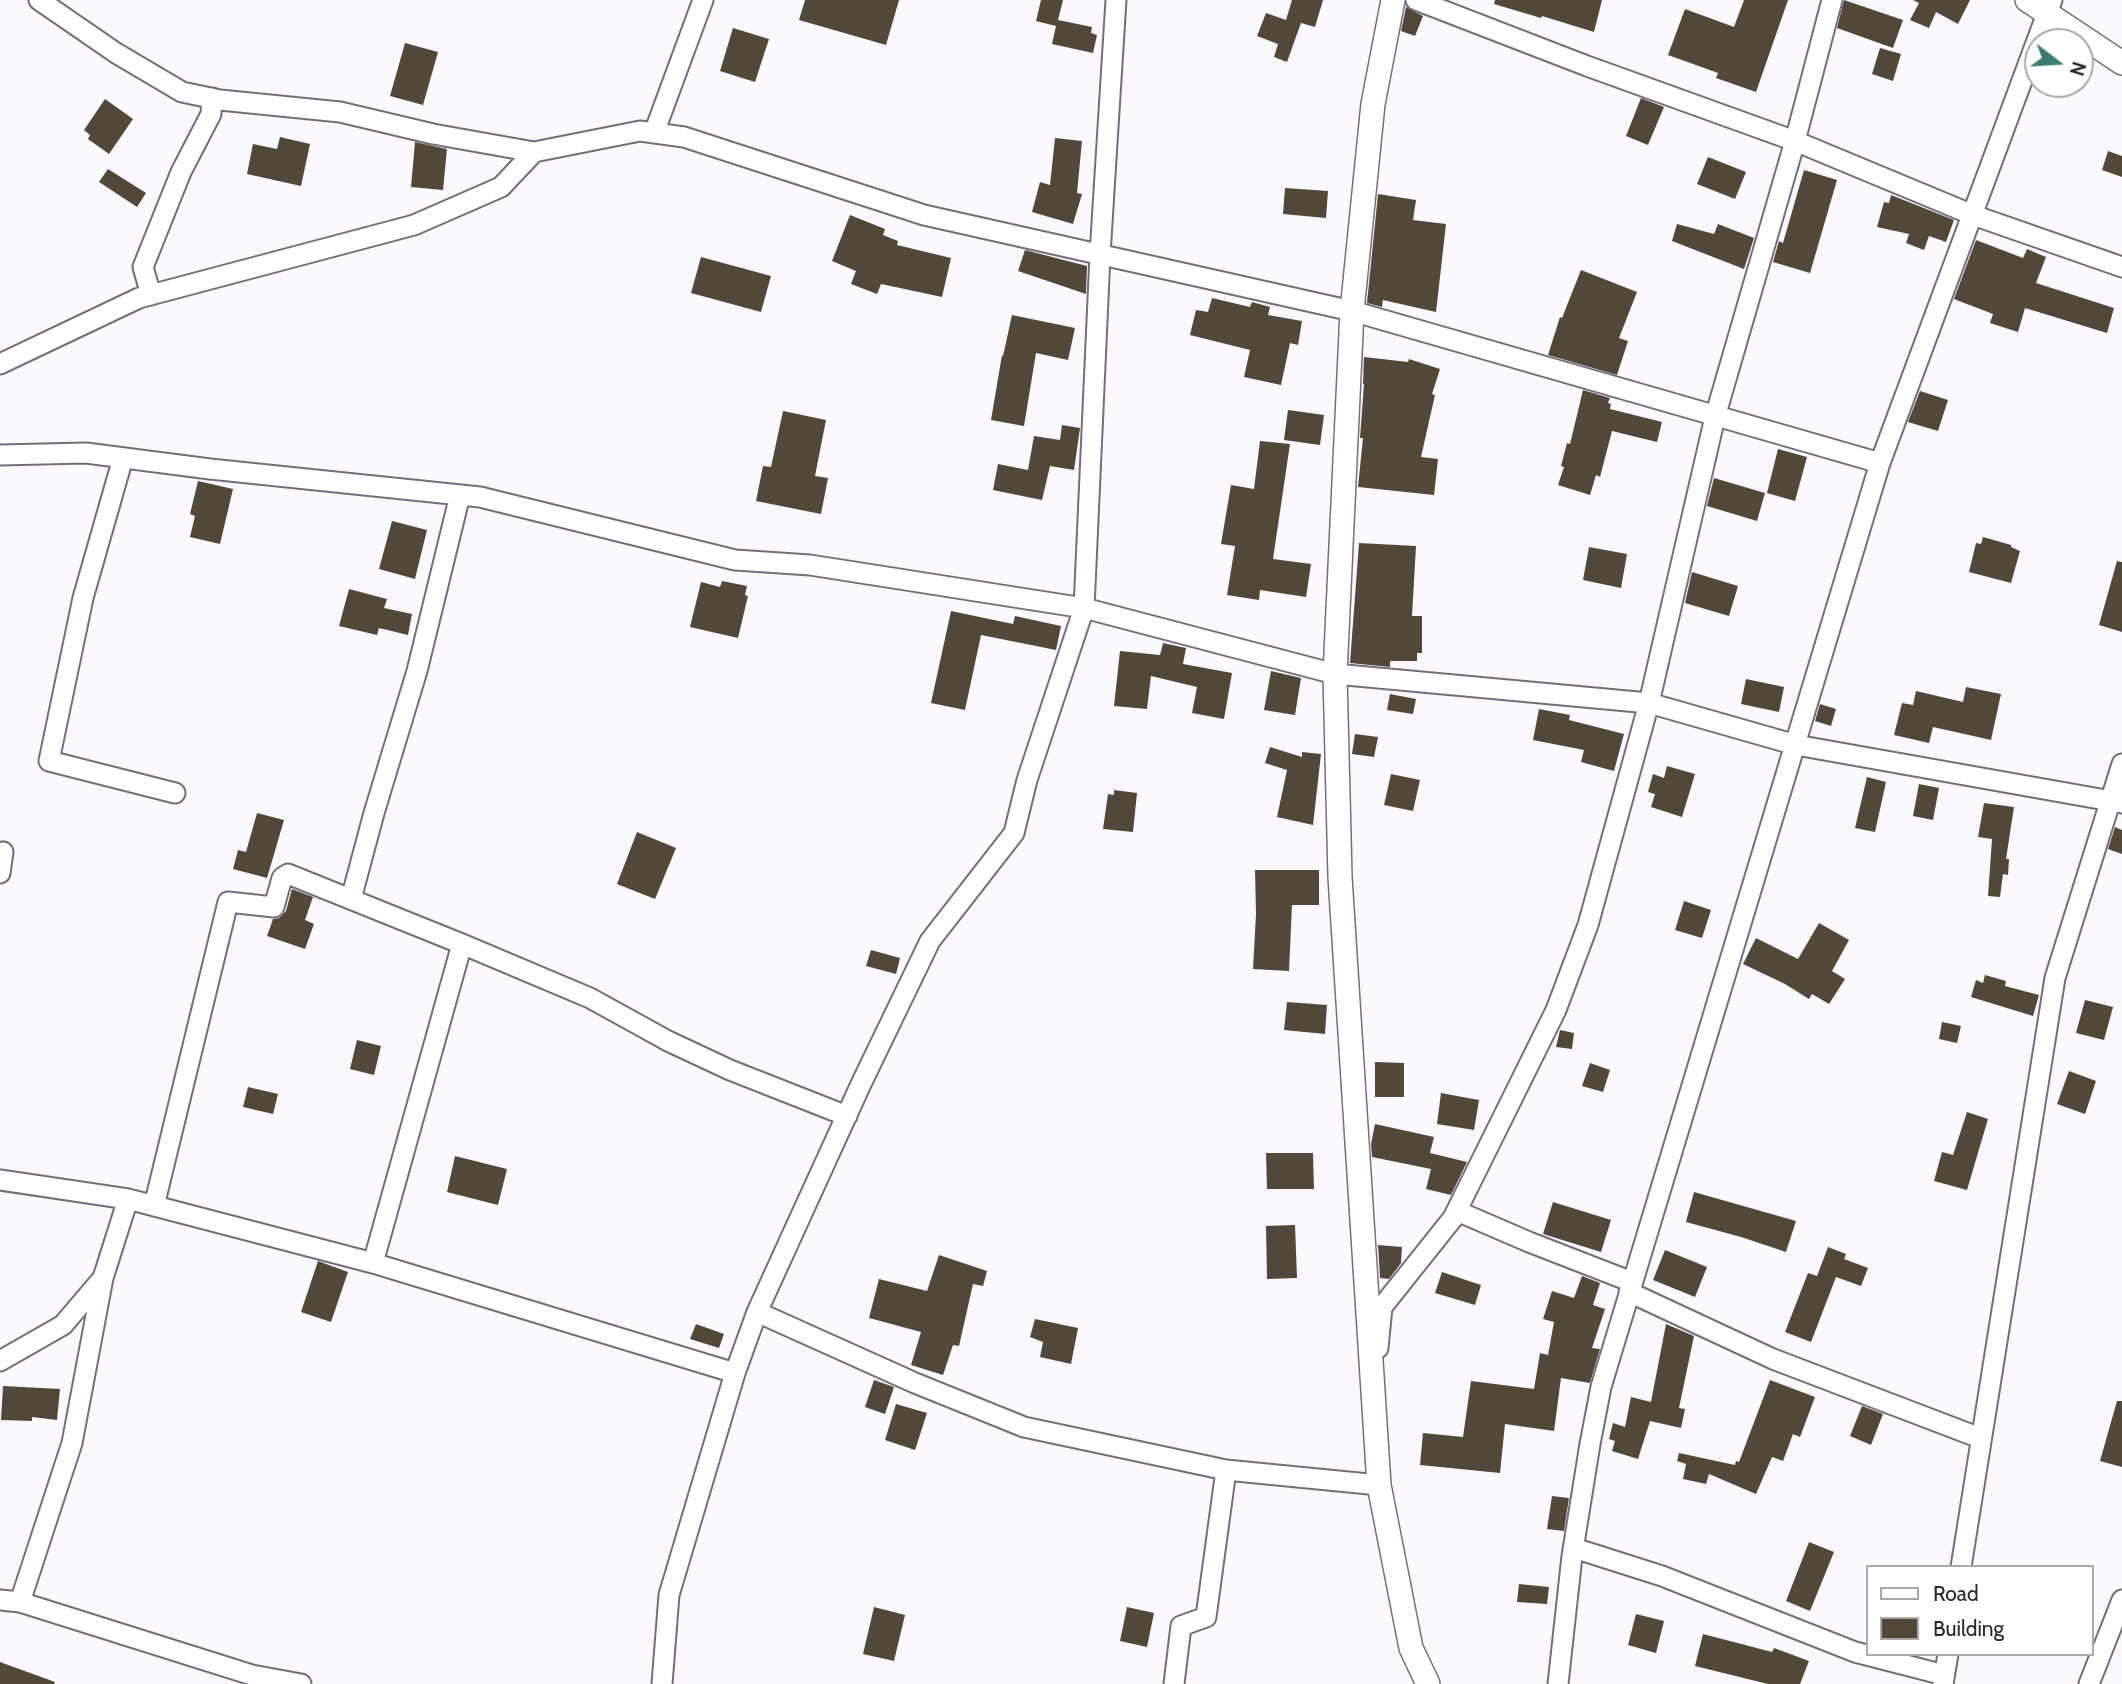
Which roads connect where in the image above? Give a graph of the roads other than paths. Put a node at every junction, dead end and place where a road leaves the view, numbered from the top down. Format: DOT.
graph roads {
  1 [pos="38,0"];
  2 [pos="704,0"];
  3 [pos="1116,0"];
  4 [pos="1393,0"];
  5 [pos="1416,0"];
  6 [pos="1832,0"];
  7 [pos="2027,0"];
  8 [pos="2050,7"];
  9 [pos="2122,63"];
  10 [pos="212,98"];
  11 [pos="654,133"];
  12 [pos="1795,141"];
  13 [pos="534,152"];
  14 [pos="1973,215"];
  15 [pos="1100,255"];
  16 [pos="2122,267"];
  17 [pos="151,295"];
  18 [pos="1352,311"];
  19 [pos="0,364"];
  20 [pos="1715,416"];
  21 [pos="0,456"];
  22 [pos="123,458"];
  23 [pos="1880,463"];
  24 [pos="460,495"];
  25 [pos="1084,608"];
  26 [pos="1335,674"];
  27 [pos="1649,704"];
  28 [pos="1796,744"];
  29 [pos="2122,764"];
  30 [pos="175,793"];
  31 [pos="2115,802"];
  32 [pos="4,852"];
  33 [pos="0,873"];
  34 [pos="351,899"];
  35 [pos="462,944"];
  36 [pos="847,1116"];
  37 [pos="0,1180"];
  38 [pos="128,1199"];
  39 [pos="154,1206"];
  40 [pos="1457,1211"];
  41 [pos="373,1263"];
  42 [pos="103,1278"];
  43 [pos="1631,1287"];
  44 [pos="757,1312"];
  45 [pos="0,1361"];
  46 [pos="735,1373"];
  47 [pos="1373,1405"];
  48 [pos="1980,1438"];
  49 [pos="1226,1470"];
  50 [pos="1379,1485"];
  51 [pos="1574,1548"];
  52 [pos="1961,1565"];
  53 [pos="2122,1600"];
  54 [pos="10,1601"];
  55 [pos="1867,1656"];
  56 [pos="1868,1656"];
  57 [pos="1948,1656"];
  58 [pos="1944,1680"];
  59 [pos="301,1684"];
  60 [pos="662,1684"];
  61 [pos="1174,1684"];
  62 [pos="1428,1684"];
  63 [pos="1558,1684"];
  64 [pos="2089,1684"];
  1 -- 10 [label="street"];
  2 -- 11 [label="street"];
  3 -- 15 [label="street"];
  4 -- 18 [label="street"];
  5 -- 12 [label="street"];
  6 -- 12 [label="street"];
  7 -- 8 [label="street"];
  8 -- 9 [label="street"];
  8 -- 14 [label="street"];
  10 -- 13 [label="street"];
  10 -- 17 [label="street"];
  11 -- 13 [label="street"];
  11 -- 15 [label="street"];
  12 -- 14 [label="street"];
  12 -- 20 [label="street"];
  13 -- 17 [label="street"];
  14 -- 16 [label="street"];
  14 -- 23 [label="street"];
  15 -- 18 [label="street"];
  15 -- 25 [label="street"];
  17 -- 19 [label="street"];
  18 -- 20 [label="street"];
  18 -- 26 [label="street"];
  20 -- 23 [label="street"];
  20 -- 27 [label="street"];
  21 -- 22 [label="street"];
  22 -- 24 [label="street"];
  22 -- 30 [label="street"];
  23 -- 28 [label="street"];
  24 -- 25 [label="street"];
  24 -- 34 [label="street"];
  25 -- 26 [label="street"];
  25 -- 36 [label="street"];
  26 -- 27 [label="street"];
  26 -- 47 [label="street"];
  27 -- 28 [label="street"];
  27 -- 40 [label="street"];
  28 -- 31 [label="street"];
  28 -- 43 [label="street"];
  29 -- 31 [label="street"];
  31 -- 48 [label="street"];
  32 -- 33 [label="street"];
  34 -- 35 [label="street"];
  34 -- 39 [label="street"];
  35 -- 36 [label="street"];
  35 -- 41 [label="street"];
  36 -- 44 [label="street"];
  37 -- 38 [label="street"];
  38 -- 39 [label="street"];
  38 -- 42 [label="street"];
  39 -- 41 [label="street"];
  40 -- 43 [label="street"];
  40 -- 47 [label="street"];
  41 -- 46 [label="street"];
  42 -- 45 [label="street"];
  42 -- 54 [label="street"];
  43 -- 48 [label="street"];
  43 -- 51 [label="street"];
  44 -- 46 [label="street"];
  44 -- 49 [label="street"];
  46 -- 60 [label="street"];
  47 -- 50 [label="street"];
  48 -- 52 [label="street"];
  49 -- 50 [label="street"];
  49 -- 61 [label="street"];
  50 -- 62 [label="street"];
  51 -- 55 [label="street"];
  51 -- 63 [label="street"];
  53 -- 64 [label="street"];
  54 -- 59 [label="street"];
  56 -- 58 [label="street"];
  57 -- 58 [label="street"];
}
